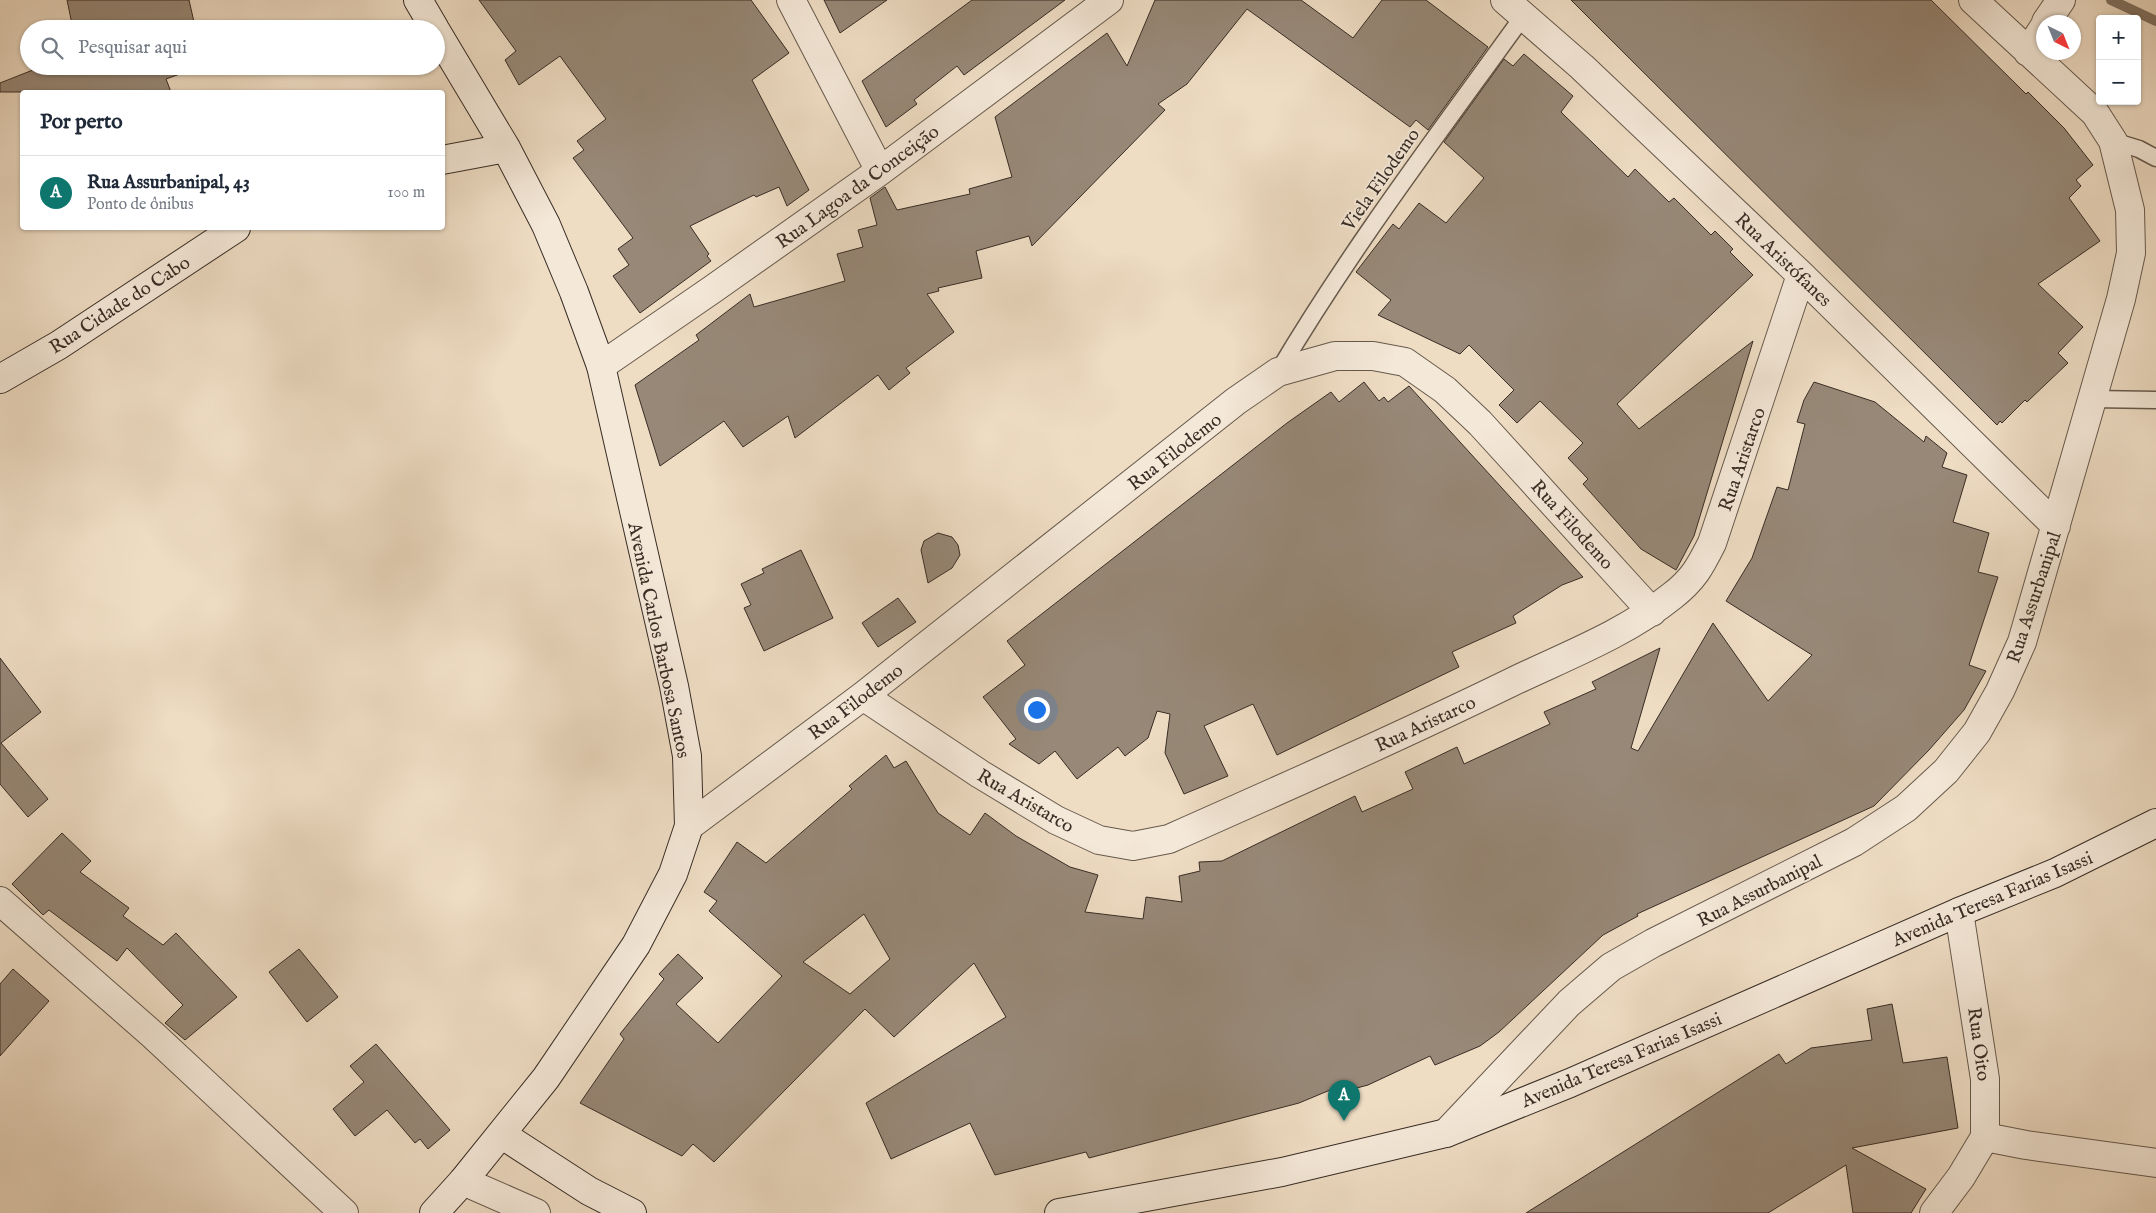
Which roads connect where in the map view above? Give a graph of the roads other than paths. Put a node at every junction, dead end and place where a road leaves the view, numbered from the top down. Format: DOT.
graph roads {
  1 [pos="418,0"];
  2 [pos="791,0"];
  3 [pos="1108,0"];
  4 [pos="1973,0"];
  5 [pos="2061,0"];
  6 [pos="1514,7"];
  7 [pos="2051,15"];
  8 [pos="430,20"];
  9 [pos="2036,40"];
  10 [pos="445,45"];
  11 [pos="2028,52"];
  12 [pos="2114,141"];
  13 [pos="506,148"];
  14 [pos="2156,158"];
  15 [pos="445,159"];
  16 [pos="880,170"];
  17 [pos="233,230"];
  18 [pos="1801,275"];
  19 [pos="601,366"];
  20 [pos="1278,372"];
  21 [pos="0,379"];
  22 [pos="2092,399"];
  23 [pos="2156,400"];
  24 [pos="2056,526"];
  25 [pos="1652,612"];
  26 [pos="863,696"];
  27 [pos="689,826"];
  28 [pos="2152,831"];
  29 [pos="0,901"];
  30 [pos="1959,912"];
  31 [pos="1446,1133"];
  32 [pos="501,1134"];
  33 [pos="1985,1136"];
  34 [pos="2156,1163"];
  35 [pos="463,1181"];
  36 [pos="344,1213"];
  37 [pos="434,1213"];
  38 [pos="536,1213"];
  39 [pos="632,1213"];
  40 [pos="1059,1213"];
  41 [pos="1934,1213"];
  1 -- 8 [label="street, Avenida Carlos Barbosa Santos"];
  2 -- 16 [label="street"];
  3 -- 16 [label="street, Rua Lagoa da Conceição"];
  4 -- 11 [label="street, Rua Assurbanipal"];
  5 -- 7 [label="street"];
  6 -- 18 [label="street, Rua Aristófanes"];
  6 -- 20 [label="lane, Viela Filodemo"];
  9 -- 11 [label="street"];
  10 -- 13 [label="street, Avenida Carlos Barbosa Santos"];
  11 -- 12 [label="street, Rua Assurbanipal"];
  12 -- 14 [label="lane"];
  12 -- 22 [label="street, Rua Assurbanipal"];
  13 -- 15 [label="street"];
  13 -- 19 [label="street, Avenida Carlos Barbosa Santos"];
  16 -- 19 [label="street, Rua Lagoa da Conceição"];
  17 -- 21 [label="street, Rua Cidade do Cabo"];
  18 -- 24 [label="street, Rua Aristófanes"];
  18 -- 25 [label="street, Rua Aristarco"];
  19 -- 27 [label="street, Avenida Carlos Barbosa Santos"];
  20 -- 25 [label="street, Rua Filodemo"];
  20 -- 26 [label="street, Rua Filodemo"];
  22 -- 23 [label="lane"];
  22 -- 24 [label="street, Rua Assurbanipal"];
  24 -- 31 [label="street, Rua Assurbanipal"];
  25 -- 26 [label="street, Rua Aristarco"];
  26 -- 27 [label="street, Rua Filodemo"];
  27 -- 32 [label="street, Avenida Carlos Barbosa Santos"];
  28 -- 30 [label="street, Avenida Teresa Farias Isassi"];
  29 -- 36 [label="street"];
  30 -- 31 [label="street, Avenida Teresa Farias Isassi"];
  30 -- 33 [label="street, Rua Oito"];
  31 -- 40 [label="street, Avenida Teresa Farias Isassi"];
  32 -- 35 [label="street, Avenida Carlos Barbosa Santos"];
  32 -- 39 [label="street"];
  33 -- 34 [label="street"];
  33 -- 41 [label="street"];
  35 -- 37 [label="street, Avenida Carlos Barbosa Santos"];
  35 -- 38 [label="street"];
}
